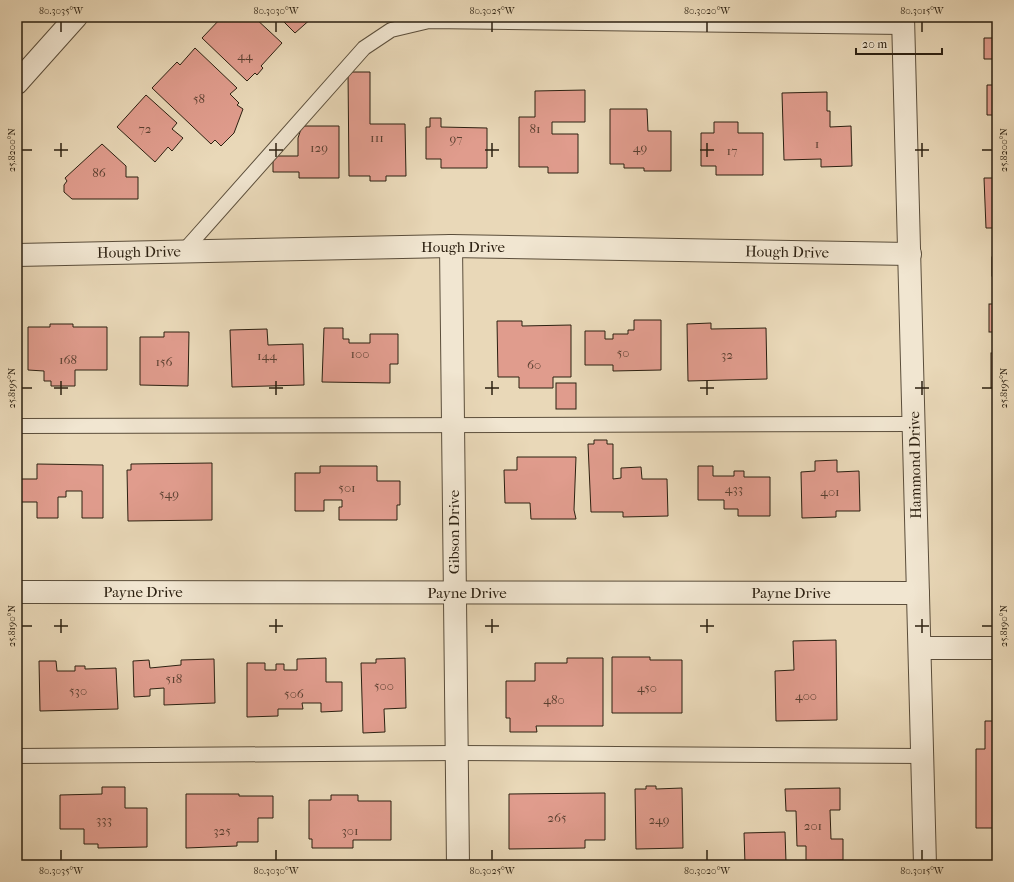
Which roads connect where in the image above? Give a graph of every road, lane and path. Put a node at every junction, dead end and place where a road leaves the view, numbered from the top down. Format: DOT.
graph roads {
  1 [pos="76,17"];
  2 [pos="903,22"];
  3 [pos="17,83"];
  4 [pos="451,246"];
  5 [pos="183,252"];
  6 [pos="910,254"];
  7 [pos="17,255"];
  8 [pos="914,424"];
  9 [pos="17,426"];
  10 [pos="453,426"];
  11 [pos="17,592"];
  12 [pos="454,593"];
  13 [pos="918,593"];
  14 [pos="920,648"];
  15 [pos="997,648"];
  16 [pos="456,753"];
  17 [pos="17,756"];
  18 [pos="922,756"];
  19 [pos="458,865"];
  20 [pos="925,865"];
  1 -- 3 [label="street"];
  2 -- 5 [label="lane"];
  2 -- 6 [label="street, Hammond Drive"];
  4 -- 5 [label="street, Hough Drive"];
  4 -- 6 [label="street, Hough Drive"];
  4 -- 10 [label="street, Gibson Drive"];
  5 -- 7 [label="street, Hough Drive"];
  6 -- 8 [label="street, Hammond Drive"];
  8 -- 10 [label="lane"];
  8 -- 13 [label="street, Hammond Drive"];
  9 -- 10 [label="lane"];
  10 -- 12 [label="street, Gibson Drive"];
  11 -- 12 [label="street, Payne Drive"];
  12 -- 13 [label="street, Payne Drive"];
  12 -- 16 [label="street, Gibson Drive"];
  13 -- 14 [label="street, Hammond Drive"];
  14 -- 15 [label="street"];
  14 -- 18 [label="street, Hammond Drive"];
  16 -- 17 [label="lane"];
  16 -- 18 [label="lane"];
  16 -- 19 [label="street, Gibson Drive"];
  18 -- 20 [label="street, Hammond Drive"];
}
